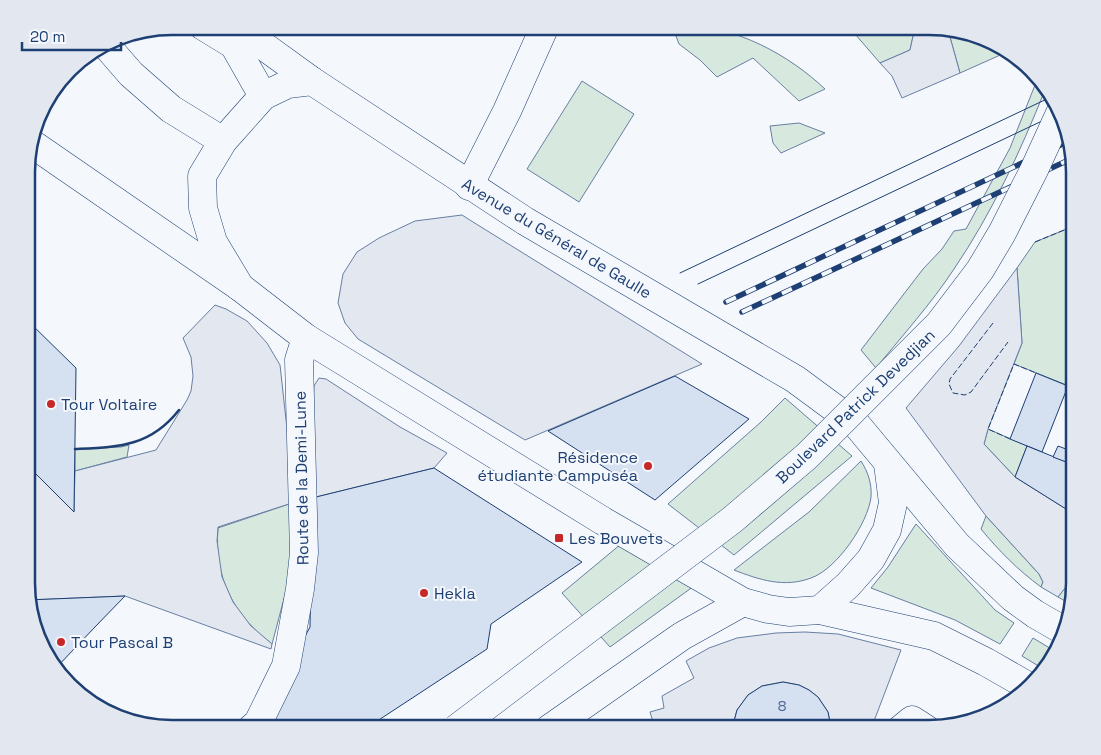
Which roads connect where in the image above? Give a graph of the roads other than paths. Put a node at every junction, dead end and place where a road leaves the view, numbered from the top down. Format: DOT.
graph roads {
  1 [pos="218,35"];
  2 [pos="248,35"];
  3 [pos="541,35"];
  4 [pos="110,49"];
  5 [pos="312,81"];
  6 [pos="263,96"];
  7 [pos="1056,120"];
  8 [pos="222,141"];
  9 [pos="38,147"];
  10 [pos="469,186"];
  11 [pos="240,287"];
  12 [pos="306,338"];
  13 [pos="888,464"];
  14 [pos="743,602"];
  15 [pos="820,610"];
  16 [pos="1059,628"];
  17 [pos="1023,683"];
  18 [pos="259,720"];
  19 [pos="468,720"];
  20 [pos="561,720"];
  1 -- 6 [label="main road"];
  2 -- 5 [label="main road, Avenue du Général de Gaulle"];
  3 -- 10 [label="main road"];
  4 -- 8 [label="main road"];
  5 -- 6 [label="main road"];
  5 -- 10 [label="main road, Avenue du Général de Gaulle"];
  6 -- 8 [label="main road"];
  7 -- 19 [label="main road, Boulevard Patrick Devedjian, bridge"];
  8 -- 11 [label="main road"];
  9 -- 11 [label="main road"];
  10 -- 13 [label="main road, Avenue du Général de Gaulle"];
  11 -- 12 [label="main road"];
  12 -- 14 [label="main road"];
  12 -- 18 [label="main road, Route de la Demi-Lune"];
  13 -- 15 [label="main road"];
  13 -- 16 [label="main road, Avenue du Général de Gaulle"];
  14 -- 15 [label="main road"];
  14 -- 20 [label="main road"];
  15 -- 17 [label="main road"];
}
